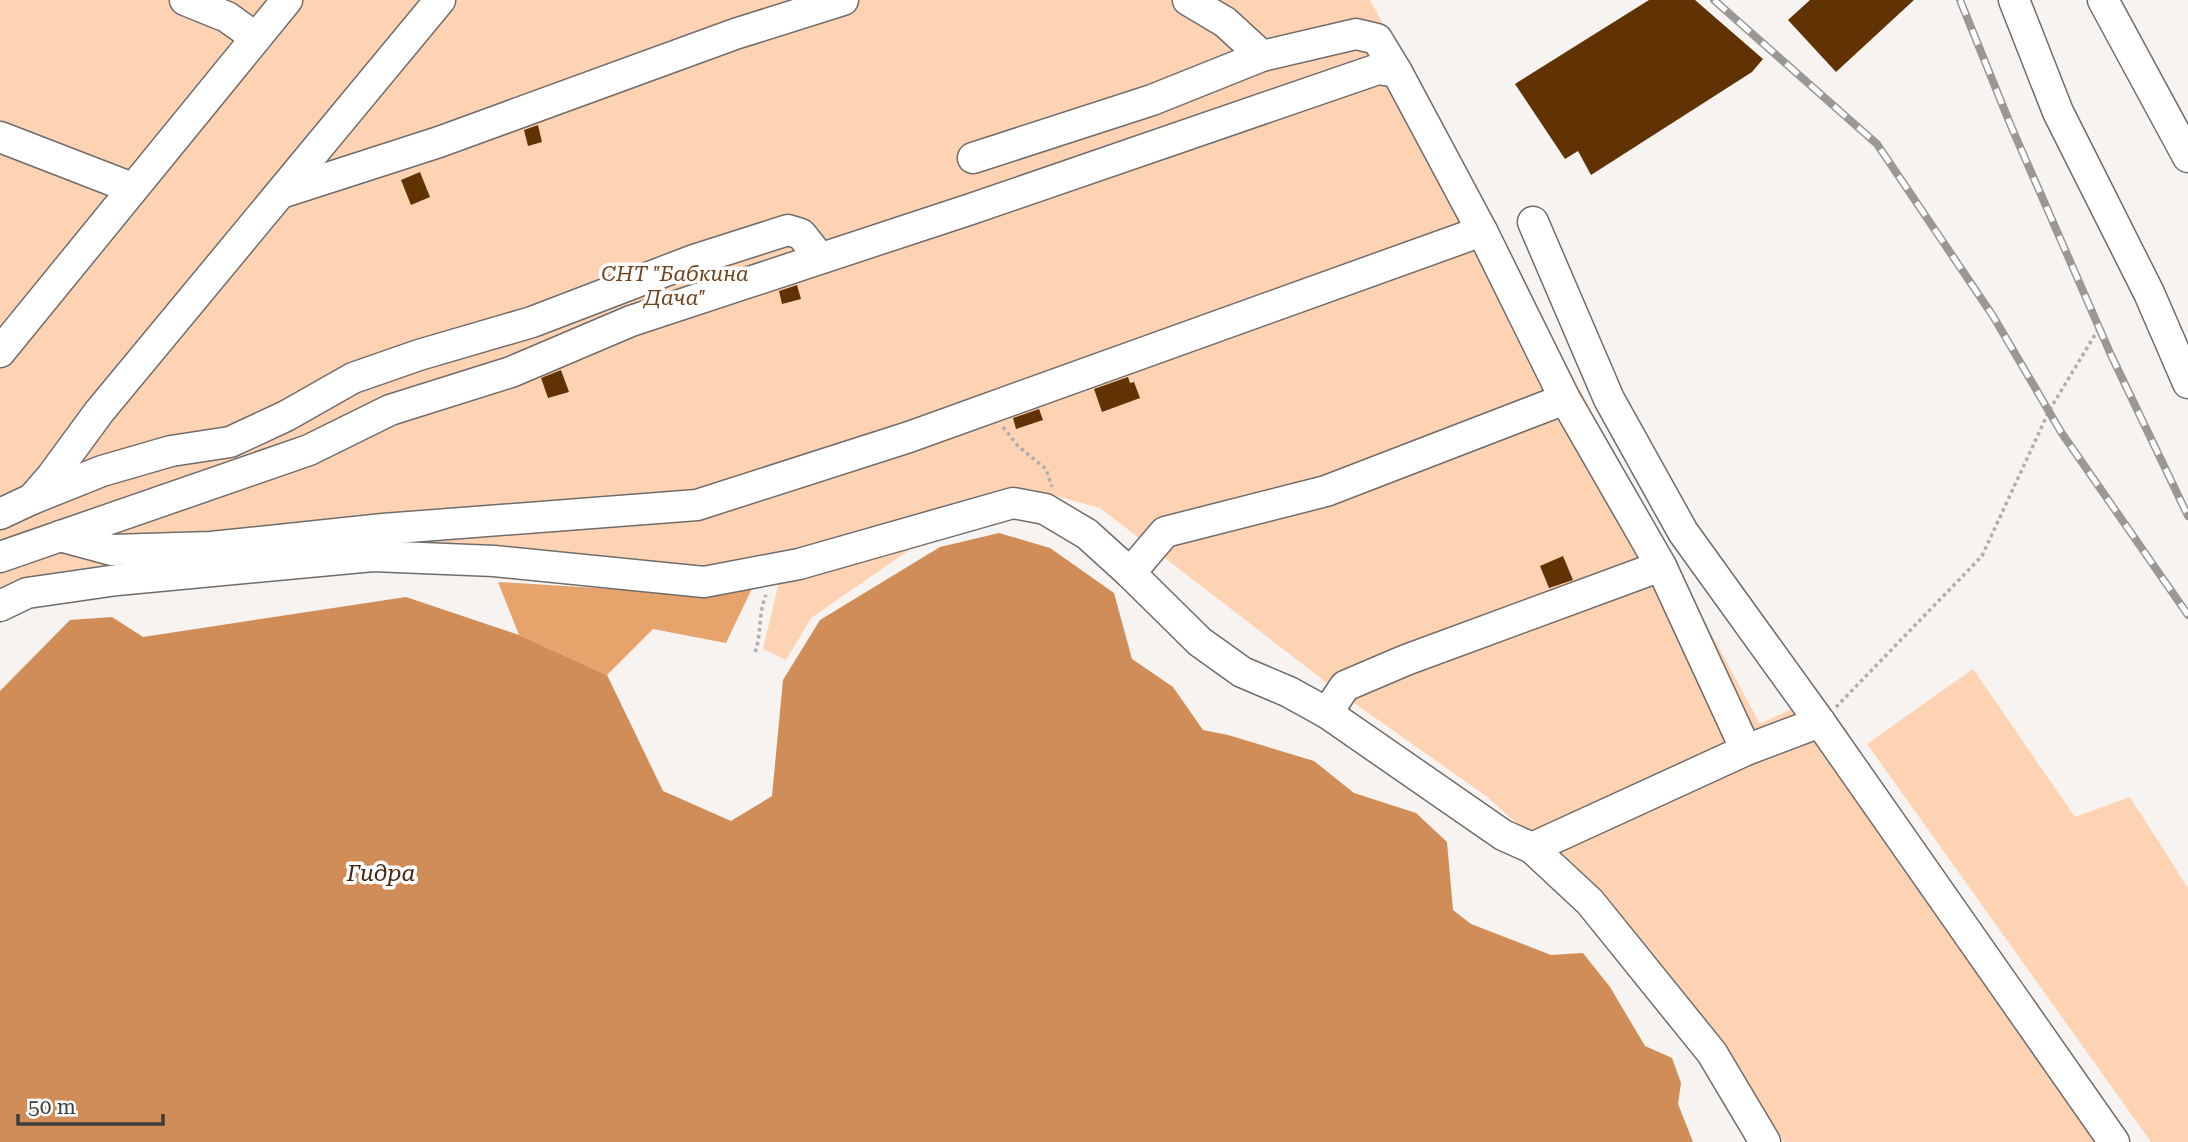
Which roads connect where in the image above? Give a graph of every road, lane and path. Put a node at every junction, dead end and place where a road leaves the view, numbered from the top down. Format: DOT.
graph roads {
  1 [pos="185,0"];
  2 [pos="287,0"];
  3 [pos="440,0"];
  4 [pos="843,0"];
  5 [pos="1188,0"];
  6 [pos="2014,0"];
  7 [pos="2103,0"];
  8 [pos="255,37"];
  9 [pos="1262,56"];
  10 [pos="1398,72"];
  11 [pos="0,138"];
  12 [pos="973,158"];
  13 [pos="2188,158"];
  14 [pos="132,188"];
  15 [pos="281,193"];
  16 [pos="1533,222"];
  17 [pos="1482,232"];
  18 [pos="820,258"];
  19 [pos="2099,328"];
  20 [pos="3,344"];
  21 [pos="2188,383"];
  22 [pos="1565,399"];
  23 [pos="989,409"];
  24 [pos="32,499"];
  25 [pos="0,514"];
  26 [pos="1061,519"];
  27 [pos="60,536"];
  28 [pos="0,557"];
  29 [pos="1661,566"];
  30 [pos="779,568"];
  31 [pos="1130,573"];
  32 [pos="0,606"];
  33 [pos="755,652"];
  34 [pos="1327,713"];
  35 [pos="1820,722"];
  36 [pos="1746,750"];
  37 [pos="1532,848"];
  38 [pos="1765,1142"];
  39 [pos="2114,1142"];
  1 -- 8 [label="street"];
  2 -- 8 [label="street"];
  3 -- 15 [label="street"];
  4 -- 15 [label="street"];
  5 -- 9 [label="street"];
  6 -- 21 [label="street"];
  7 -- 13 [label="street"];
  8 -- 14 [label="street"];
  9 -- 10 [label="street"];
  9 -- 12 [label="street"];
  10 -- 17 [label="street"];
  10 -- 18 [label="street"];
  11 -- 14 [label="street"];
  14 -- 20 [label="street"];
  15 -- 24 [label="street"];
  16 -- 35 [label="street"];
  17 -- 22 [label="street"];
  17 -- 23 [label="street"];
  18 -- 24 [label="street"];
  18 -- 27 [label="street"];
  19 -- 35 [label="path"];
  22 -- 29 [label="street"];
  22 -- 31 [label="street"];
  23 -- 26 [label="path"];
  23 -- 27 [label="street"];
  24 -- 25 [label="street"];
  26 -- 30 [label="street"];
  26 -- 31 [label="street"];
  27 -- 28 [label="street"];
  29 -- 34 [label="street"];
  29 -- 36 [label="street"];
  30 -- 32 [label="street"];
  30 -- 33 [label="path"];
  31 -- 34 [label="street"];
  34 -- 37 [label="street"];
  35 -- 36 [label="street"];
  35 -- 39 [label="street"];
  36 -- 37 [label="street"];
  37 -- 38 [label="street"];
}
